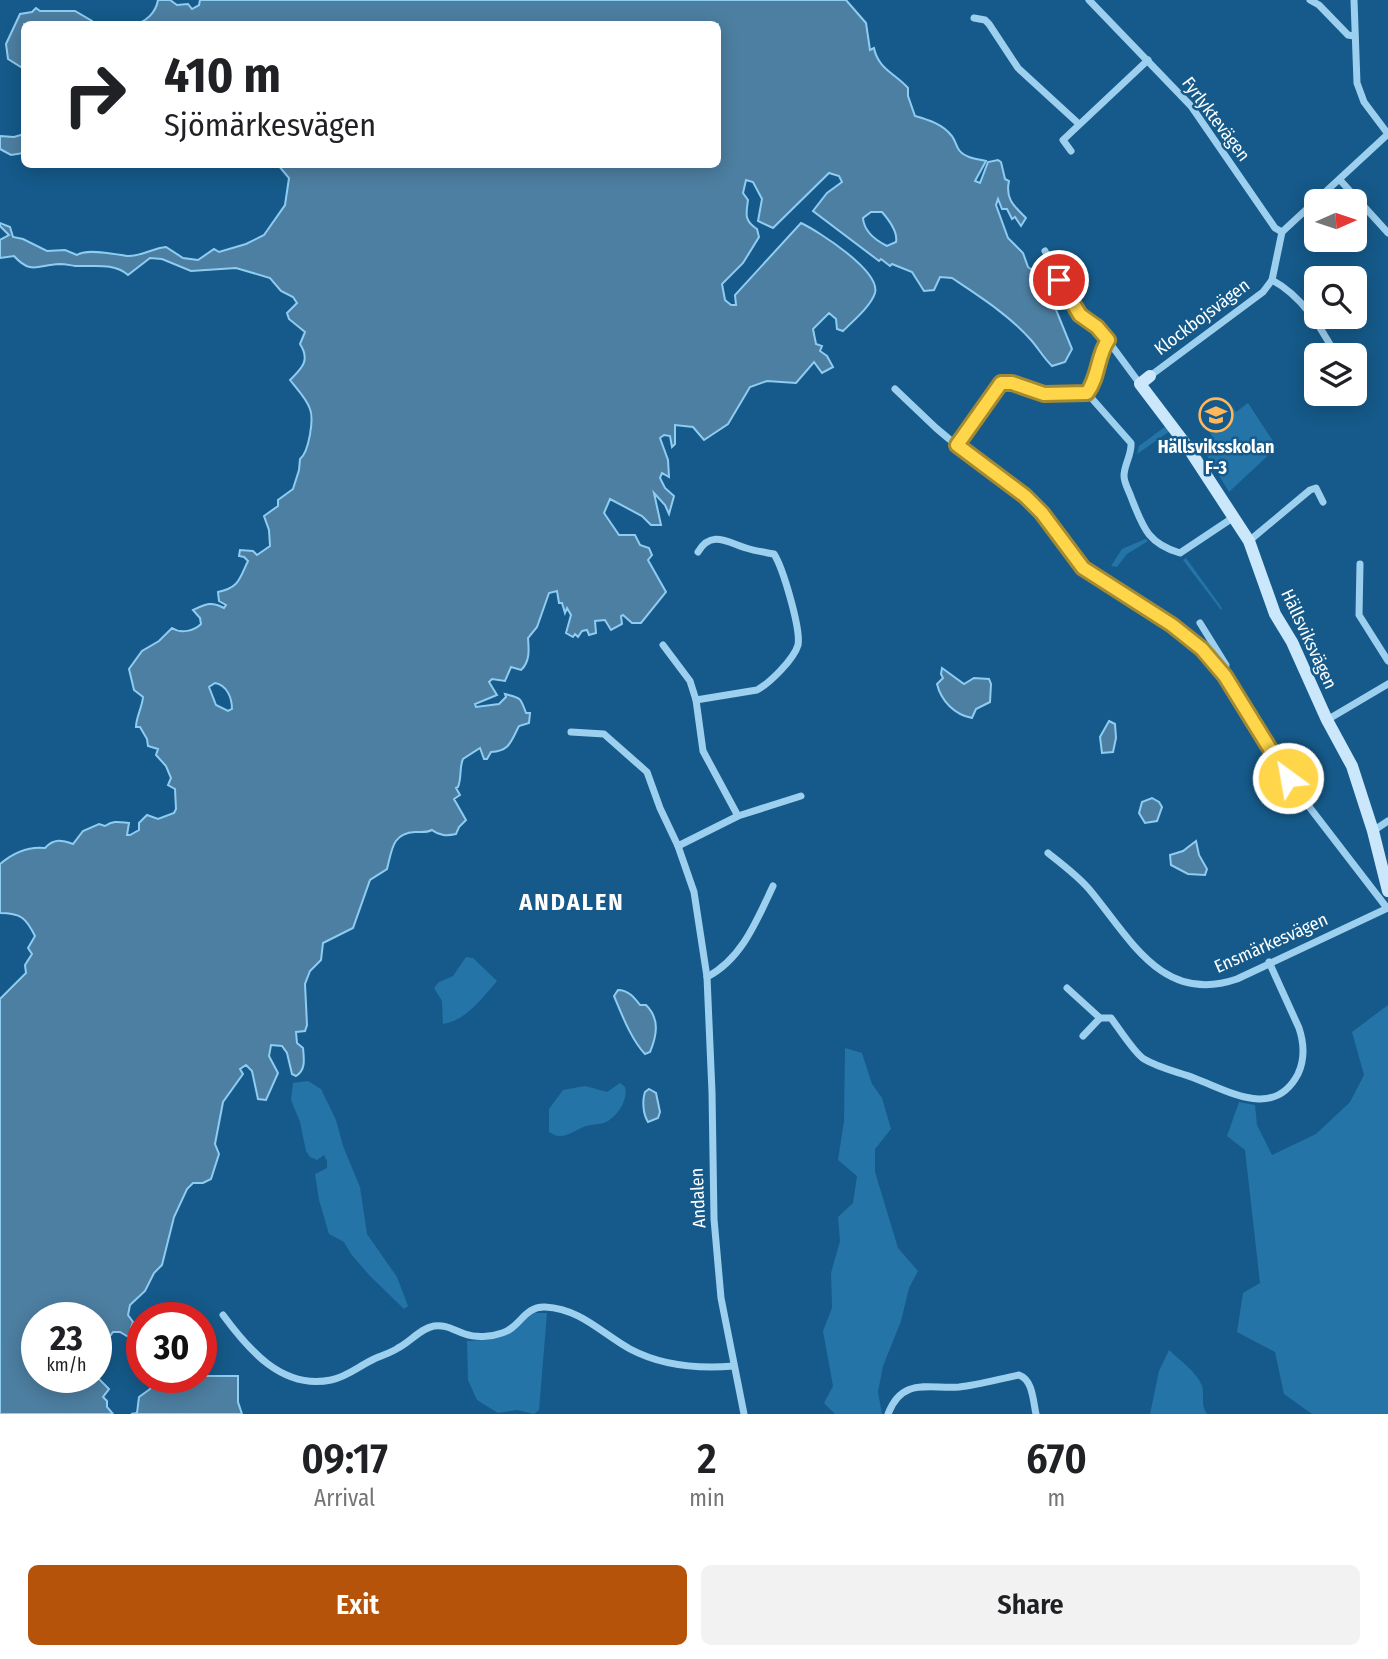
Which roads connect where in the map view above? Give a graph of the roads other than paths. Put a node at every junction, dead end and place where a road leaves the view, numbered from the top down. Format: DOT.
graph roads {
  1 [pos="1088,0"];
  2 [pos="1310,0"];
  3 [pos="1354,0"];
  4 [pos="974,18"];
  5 [pos="1354,36"];
  6 [pos="1148,60"];
  7 [pos="1079,124"];
  8 [pos="1388,134"];
  9 [pos="1071,151"];
  10 [pos="1340,180"];
  11 [pos="1282,232"];
  12 [pos="1388,233"];
  13 [pos="1045,251"];
  14 [pos="1272,280"];
  15 [pos="1108,340"];
  16 [pos="1329,343"];
  17 [pos="1145,380"];
  18 [pos="895,389"];
  19 [pos="1087,393"];
  20 [pos="957,445"];
  21 [pos="1323,502"];
  22 [pos="1234,517"];
  23 [pos="1249,541"];
  24 [pos="698,552"];
  25 [pos="1360,564"];
  26 [pos="1200,623"];
  27 [pos="663,645"];
  28 [pos="1387,657"];
  29 [pos="1225,676"];
  30 [pos="1388,684"];
  31 [pos="696,700"];
  32 [pos="1327,720"];
  33 [pos="571,732"];
  34 [pos="800,796"];
  35 [pos="738,816"];
  36 [pos="1388,821"];
  37 [pos="1373,831"];
  38 [pos="678,846"];
  39 [pos="1048,853"];
  40 [pos="773,886"];
  41 [pos="1388,891"];
  42 [pos="1388,908"];
  43 [pos="1269,962"];
  44 [pos="707,977"];
  45 [pos="1067,988"];
  46 [pos="1100,1018"];
  47 [pos="1083,1036"];
  48 [pos="223,1315"];
  49 [pos="734,1366"];
  50 [pos="744,1414"];
  51 [pos="888,1414"];
  52 [pos="1036,1414"];
  1 -- 6 [label="street, Fyrlyktevägen"];
  2 -- 5 [label="street"];
  3 -- 5 [label="street"];
  4 -- 7 [label="street"];
  5 -- 8 [label="street"];
  6 -- 7 [label="street"];
  6 -- 11 [label="street, Fyrlyktevägen"];
  7 -- 9 [label="street"];
  8 -- 10 [label="street"];
  10 -- 11 [label="street"];
  10 -- 12 [label="street"];
  11 -- 14 [label="street, Klockbojsvägen"];
  13 -- 15 [label="street, Hällsviksvägen"];
  14 -- 16 [label="street, Klockbojsvägen"];
  14 -- 17 [label="street, Klockbojsvägen"];
  15 -- 17 [label="street, Hällsviksvägen"];
  15 -- 19 [label="street"];
  17 -- 22 [label="street, Hällsviksvägen"];
  18 -- 20 [label="street"];
  19 -- 20 [label="street"];
  19 -- 22 [label="street"];
  20 -- 29 [label="street"];
  21 -- 23 [label="street"];
  22 -- 23 [label="street, Hällsviksvägen"];
  23 -- 32 [label="street, Hällsviksvägen"];
  24 -- 31 [label="street"];
  25 -- 28 [label="street"];
  26 -- 29 [label="street"];
  27 -- 31 [label="street"];
  29 -- 42 [label="street"];
  30 -- 32 [label="street"];
  31 -- 35 [label="street"];
  32 -- 37 [label="street, Hällsviksvägen"];
  33 -- 38 [label="street, Andalen"];
  34 -- 35 [label="street"];
  35 -- 38 [label="street"];
  36 -- 37 [label="street"];
  37 -- 41 [label="street, Hällsviksvägen"];
  38 -- 44 [label="street, Andalen"];
  39 -- 43 [label="street, Ensmärkesvägen"];
  40 -- 44 [label="street"];
  42 -- 43 [label="street, Ensmärkesvägen"];
  43 -- 46 [label="street"];
  44 -- 49 [label="street, Andalen"];
  45 -- 46 [label="street"];
  46 -- 47 [label="street"];
  48 -- 49 [label="street"];
  49 -- 50 [label="street, Andalen"];
  51 -- 52 [label="street"];
}
